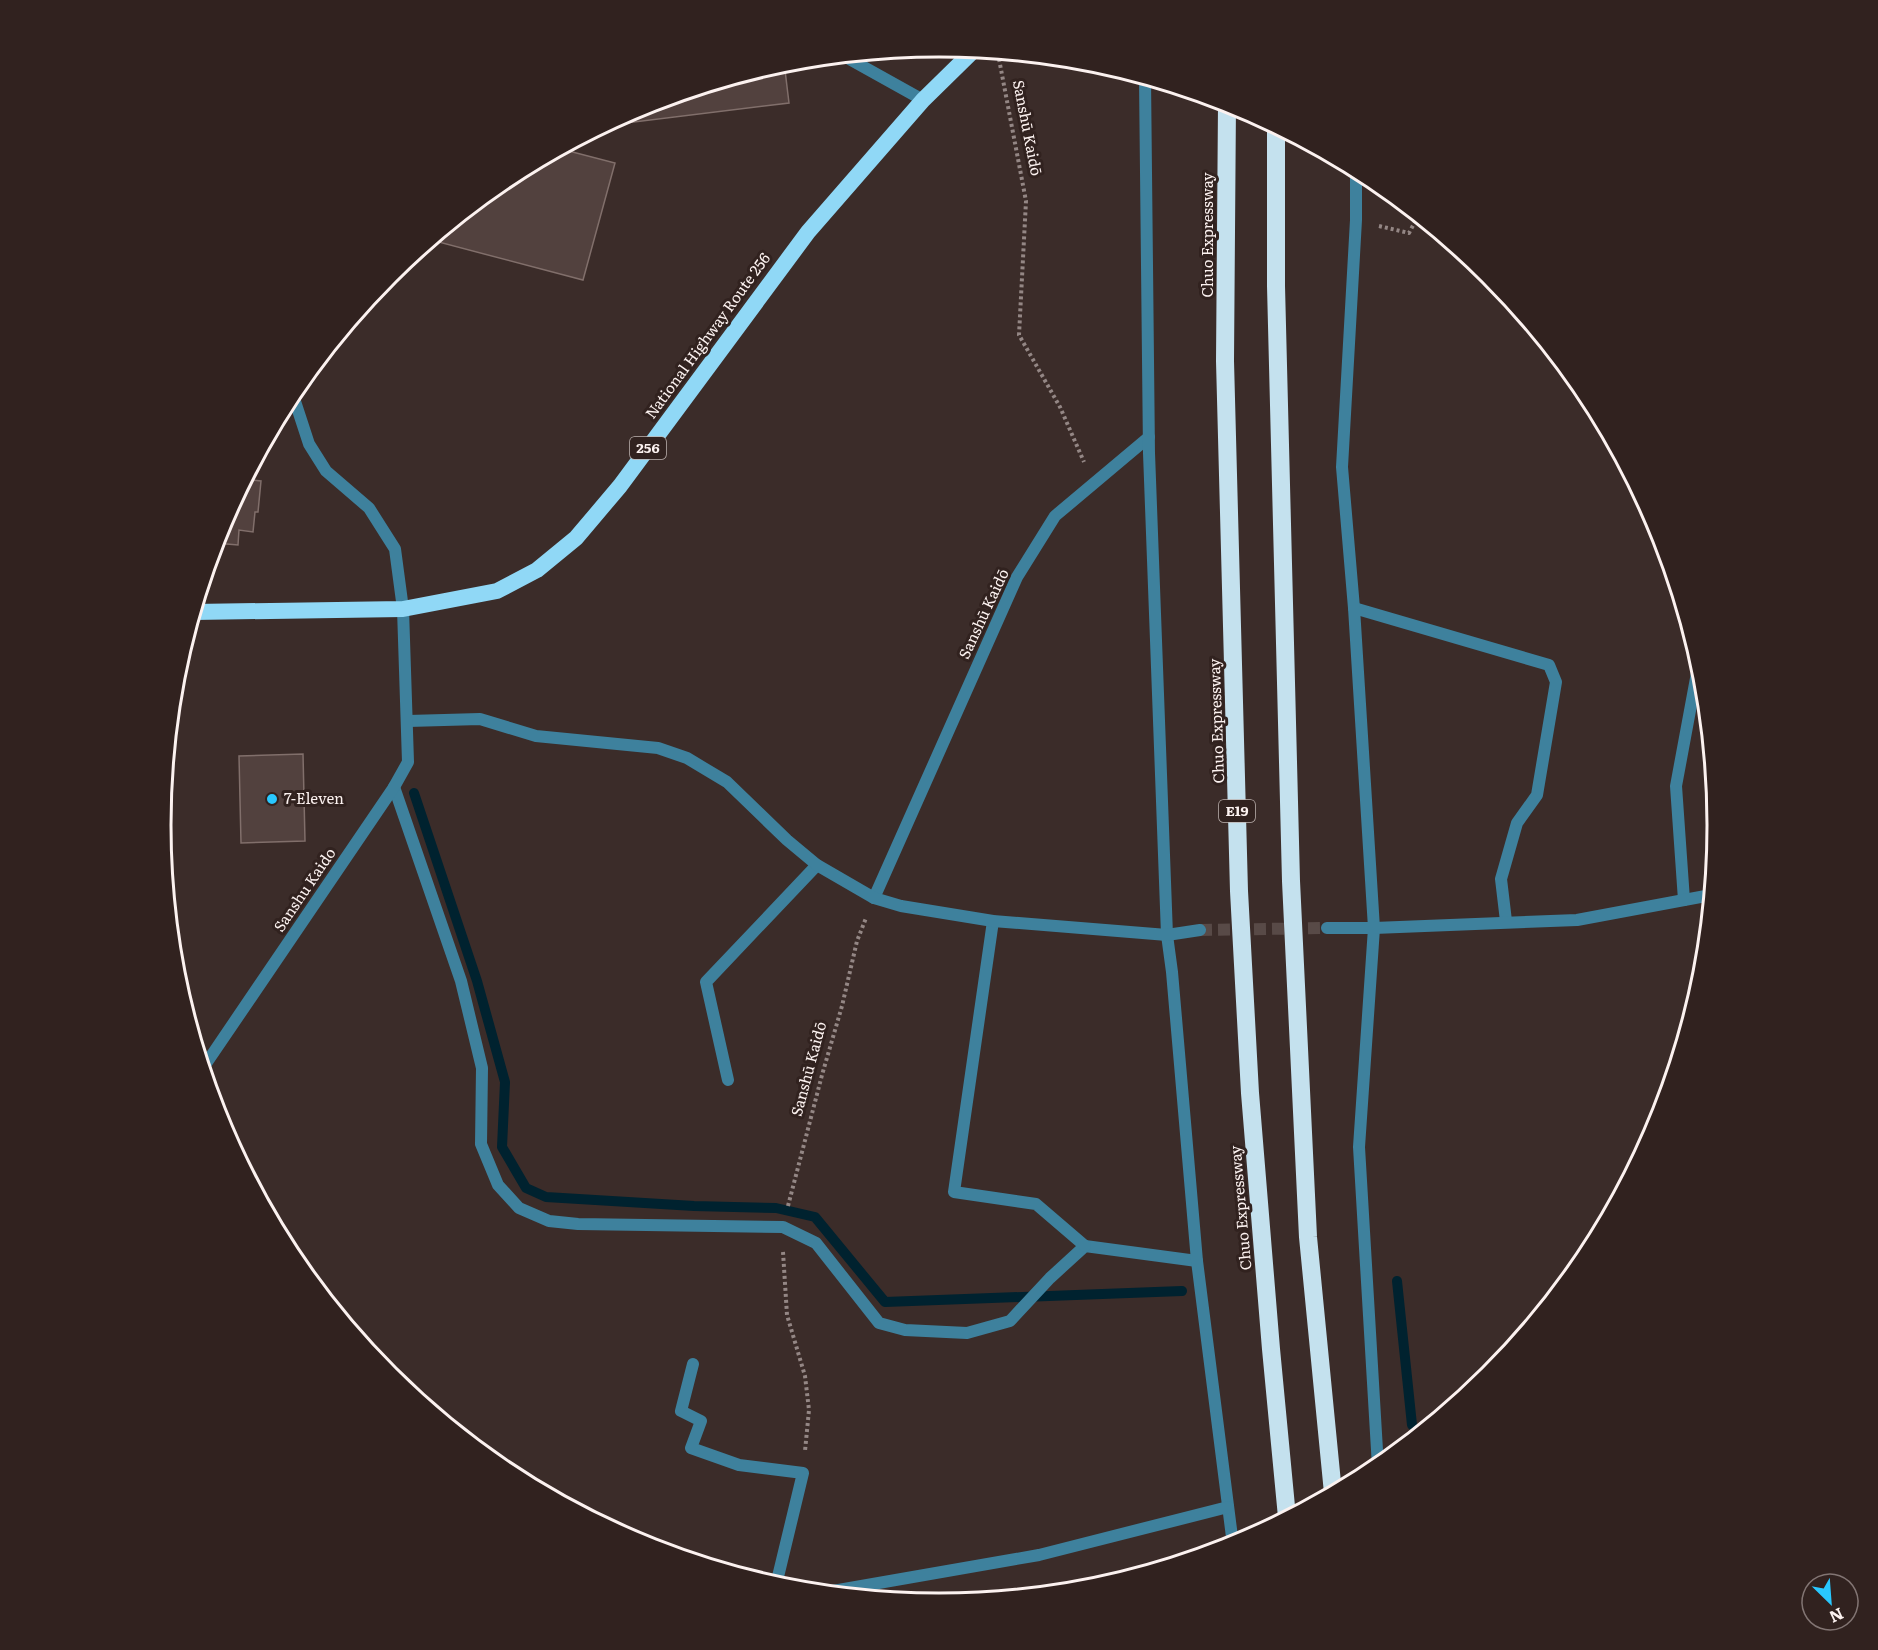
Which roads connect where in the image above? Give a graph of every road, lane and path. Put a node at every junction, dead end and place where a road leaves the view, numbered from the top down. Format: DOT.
graph roads {
  1 [pos="967,58"];
  2 [pos="999,60"];
  3 [pos="855,62"];
  4 [pos="1145,85"];
  5 [pos="923,100"];
  6 [pos="1227,113"];
  7 [pos="1276,135"];
  8 [pos="1356,180"];
  9 [pos="1356,220"];
  10 [pos="1415,222"];
  11 [pos="296,404"];
  12 [pos="1149,437"];
  13 [pos="1091,486"];
  14 [pos="1354,608"];
  15 [pos="403,609"];
  16 [pos="201,612"];
  17 [pos="1694,688"];
  18 [pos="408,722"];
  19 [pos="394,787"];
  20 [pos="817,865"];
  21 [pos="1703,897"];
  22 [pos="874,898"];
  23 [pos="1684,900"];
  24 [pos="993,921"];
  25 [pos="1506,921"];
  26 [pos="1327,928"];
  27 [pos="1374,928"];
  28 [pos="1200,930"];
  29 [pos="1167,935"];
  30 [pos="208,1060"];
  31 [pos="728,1080"];
  32 [pos="789,1202"];
  33 [pos="783,1227"];
  34 [pos="1085,1246"];
  35 [pos="1197,1261"];
  36 [pos="693,1364"];
  37 [pos="1378,1455"];
  38 [pos="803,1473"];
  39 [pos="1332,1484"];
  40 [pos="1228,1507"];
  41 [pos="1286,1510"];
  42 [pos="1232,1535"];
  43 [pos="778,1576"];
  44 [pos="853,1587"];
  1 -- 5 [label="highway, National Highway Route 256 / 256"];
  2 -- 13 [label="path, Sanshū Kaidō"];
  3 -- 5 [label="street"];
  4 -- 12 [label="street"];
  5 -- 15 [label="highway, National Highway Route 256 / 256"];
  6 -- 41 [label="highway, Chuo Expressway / E19"];
  7 -- 39 [label="highway"];
  8 -- 9 [label="street"];
  9 -- 10 [label="path"];
  9 -- 14 [label="street"];
  11 -- 15 [label="street, Sanshu Kaido"];
  12 -- 13 [label="street"];
  12 -- 29 [label="street"];
  13 -- 22 [label="street, Sanshū Kaidō"];
  14 -- 25 [label="street"];
  14 -- 27 [label="street"];
  15 -- 16 [label="highway, National Highway Route 256 / 256"];
  15 -- 18 [label="street, Sanshu Kaido"];
  17 -- 23 [label="street"];
  18 -- 19 [label="street, Sanshu Kaido"];
  18 -- 20 [label="street"];
  19 -- 30 [label="street, Sanshu Kaido"];
  19 -- 33 [label="street"];
  20 -- 22 [label="street"];
  20 -- 31 [label="street"];
  21 -- 23 [label="street"];
  22 -- 24 [label="street"];
  22 -- 32 [label="path, Sanshū Kaidō"];
  23 -- 25 [label="street"];
  24 -- 29 [label="street"];
  24 -- 34 [label="street"];
  25 -- 27 [label="street"];
  26 -- 27 [label="street"];
  27 -- 37 [label="street"];
  28 -- 29 [label="street"];
  29 -- 35 [label="street"];
  33 -- 34 [label="street"];
  33 -- 38 [label="path"];
  34 -- 35 [label="street"];
  35 -- 40 [label="street"];
  36 -- 38 [label="street"];
  38 -- 43 [label="street"];
  40 -- 42 [label="street"];
  40 -- 44 [label="street"];
}
